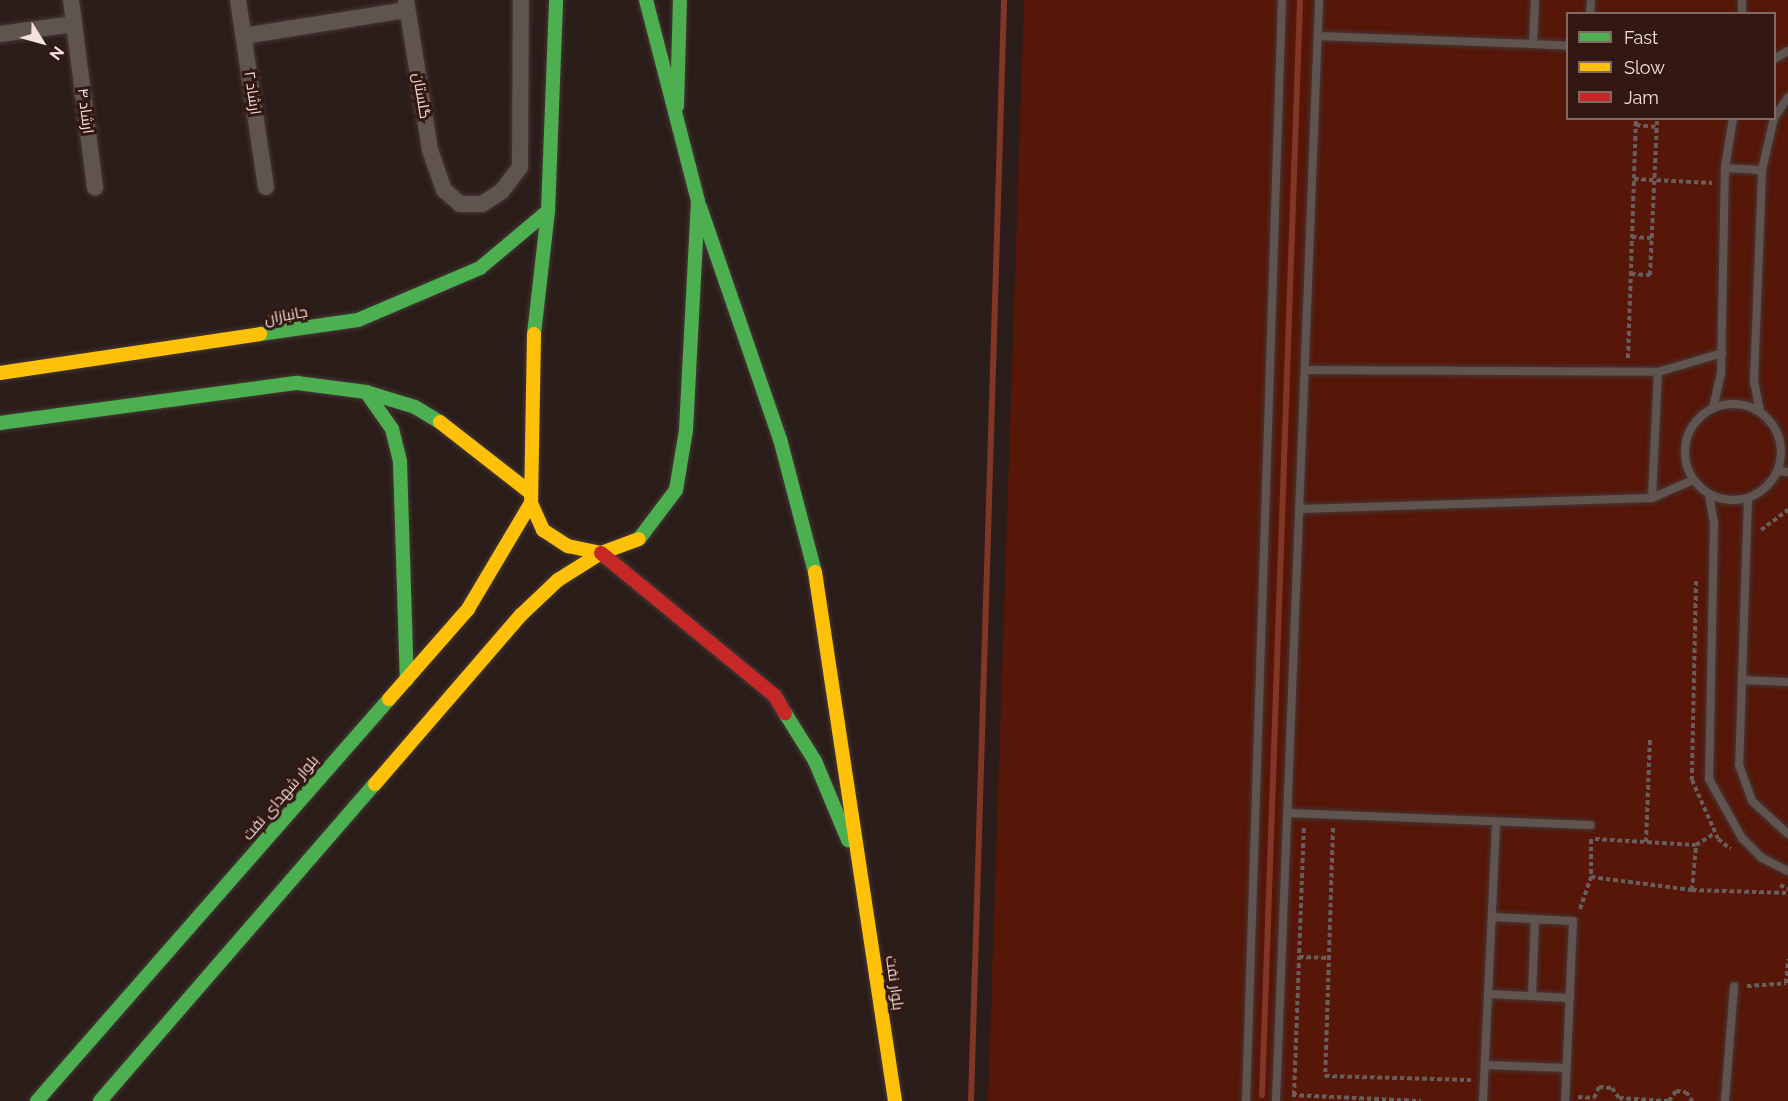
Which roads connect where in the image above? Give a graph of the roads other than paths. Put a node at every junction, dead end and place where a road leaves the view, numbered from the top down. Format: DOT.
graph roads {
  1 [pos="71,0"];
  2 [pos="238,0"];
  3 [pos="521,0"];
  4 [pos="556,0"];
  5 [pos="646,0"];
  6 [pos="680,0"];
  7 [pos="1282,0"];
  8 [pos="1319,0"];
  9 [pos="1535,0"];
  10 [pos="406,5"];
  11 [pos="74,24"];
  12 [pos="0,34"];
  13 [pos="244,36"];
  14 [pos="1318,36"];
  15 [pos="1533,44"];
  16 [pos="1566,46"];
  17 [pos="1788,97"];
  18 [pos="1776,115"];
  19 [pos="677,117"];
  20 [pos="1733,120"];
  21 [pos="1774,120"];
  22 [pos="1725,168"];
  23 [pos="1762,170"];
  24 [pos="95,187"];
  25 [pos="266,187"];
  26 [pos="698,201"];
  27 [pos="548,211"];
  28 [pos="1722,352"];
  29 [pos="1305,370"];
  30 [pos="1658,372"];
  31 [pos="0,373"];
  32 [pos="366,392"];
  33 [pos="1713,408"];
  34 [pos="1760,412"];
  35 [pos="0,423"];
  36 [pos="1784,438"];
  37 [pos="1778,471"];
  38 [pos="1788,472"];
  39 [pos="1693,480"];
  40 [pos="1709,495"];
  41 [pos="531,498"];
  42 [pos="1652,498"];
  43 [pos="1748,498"];
  44 [pos="1299,508"];
  45 [pos="601,553"];
  46 [pos="1743,680"];
  47 [pos="407,681"];
  48 [pos="1788,682"];
  49 [pos="1287,813"];
  50 [pos="1496,821"];
  51 [pos="1591,825"];
  52 [pos="1788,834"];
  53 [pos="861,870"];
  54 [pos="1788,871"];
  55 [pos="1492,917"];
  56 [pos="1535,919"];
  57 [pos="1734,987"];
  58 [pos="1488,994"];
  59 [pos="1532,996"];
  60 [pos="1570,998"];
  61 [pos="1485,1065"];
  62 [pos="1566,1068"];
  63 [pos="1276,1098"];
  64 [pos="1565,1099"];
  65 [pos="37,1101"];
  66 [pos="100,1101"];
  67 [pos="895,1101"];
  68 [pos="1246,1101"];
  69 [pos="1483,1101"];
  70 [pos="1725,1101"];
  1 -- 11 [label="street, ارشاد ۴"];
  2 -- 13 [label="street, ارشاد ۲"];
  3 -- 10 [label="street, گلستان"];
  4 -- 27 [label="street"];
  5 -- 19 [label="street"];
  6 -- 19 [label="street"];
  7 -- 68 [label="lane"];
  8 -- 14 [label="lane"];
  9 -- 15 [label="lane"];
  10 -- 13 [label="street"];
  11 -- 12 [label="street"];
  11 -- 24 [label="street, ارشاد ۴"];
  13 -- 25 [label="street, ارشاد ۲"];
  14 -- 15 [label="lane"];
  14 -- 29 [label="lane"];
  15 -- 16 [label="lane"];
  17 -- 18 [label="lane"];
  19 -- 26 [label="street"];
  20 -- 22 [label="lane"];
  21 -- 23 [label="lane"];
  22 -- 23 [label="lane"];
  22 -- 28 [label="lane"];
  23 -- 34 [label="lane"];
  26 -- 45 [label="street"];
  26 -- 53 [label="street"];
  27 -- 31 [label="street, جانبازان"];
  27 -- 41 [label="street"];
  28 -- 30 [label="lane"];
  28 -- 33 [label="lane"];
  29 -- 30 [label="lane"];
  29 -- 44 [label="lane"];
  30 -- 42 [label="lane"];
  32 -- 35 [label="street"];
  32 -- 41 [label="street"];
  32 -- 47 [label="street"];
  33 -- 34 [label="lane"];
  33 -- 39 [label="lane"];
  34 -- 36 [label="lane"];
  36 -- 37 [label="lane"];
  37 -- 38 [label="lane"];
  37 -- 43 [label="lane"];
  39 -- 40 [label="lane"];
  39 -- 42 [label="lane"];
  40 -- 43 [label="lane"];
  40 -- 54 [label="lane"];
  41 -- 45 [label="street"];
  41 -- 47 [label="street, بلوار شهدای نفت"];
  42 -- 44 [label="lane"];
  43 -- 46 [label="lane"];
  44 -- 49 [label="lane"];
  45 -- 53 [label="street"];
  45 -- 66 [label="street"];
  46 -- 48 [label="lane"];
  46 -- 52 [label="lane"];
  47 -- 65 [label="street, بلوار شهدای نفت"];
  49 -- 50 [label="lane"];
  49 -- 63 [label="lane"];
  50 -- 51 [label="lane"];
  50 -- 55 [label="lane"];
  53 -- 67 [label="street, بلوار نفت"];
  55 -- 56 [label="lane"];
  55 -- 58 [label="lane"];
  56 -- 59 [label="lane"];
  56 -- 60 [label="lane"];
  57 -- 70 [label="lane"];
  58 -- 59 [label="lane"];
  58 -- 61 [label="lane"];
  59 -- 60 [label="lane"];
  60 -- 62 [label="lane"];
  61 -- 62 [label="lane"];
  61 -- 69 [label="lane"];
  62 -- 64 [label="lane"];
}
